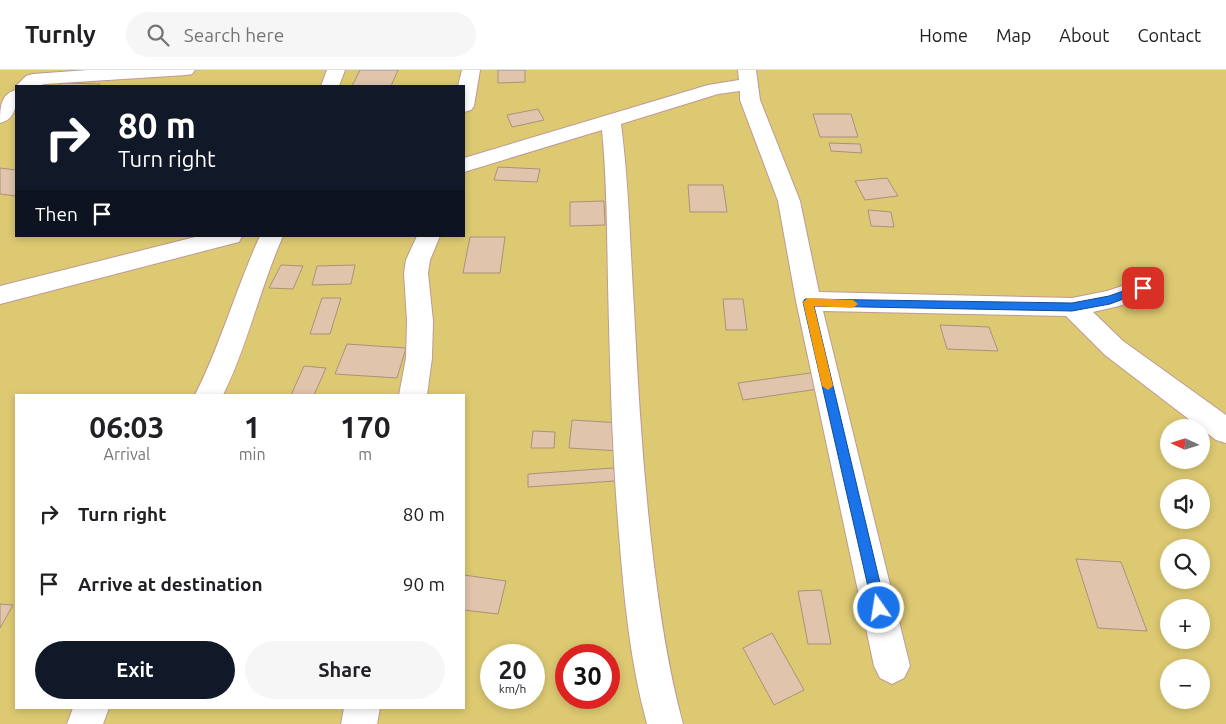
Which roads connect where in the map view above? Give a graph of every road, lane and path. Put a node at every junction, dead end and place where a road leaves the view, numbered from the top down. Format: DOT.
graph roads {
  1 [pos="186,70"];
  2 [pos="336,70"];
  3 [pos="471,70"];
  4 [pos="747,77"];
  5 [pos="26,85"];
  6 [pos="330,85"];
  7 [pos="15,97"];
  8 [pos="465,101"];
  9 [pos="0,117"];
  10 [pos="612,120"];
  11 [pos="465,165"];
  12 [pos="227,237"];
  13 [pos="272,237"];
  14 [pos="429,237"];
  15 [pos="1143,288"];
  16 [pos="0,294"];
  17 [pos="808,302"];
  18 [pos="1072,307"];
  19 [pos="209,394"];
  20 [pos="413,394"];
  21 [pos="1226,432"];
  22 [pos="892,666"];
  23 [pos="91,709"];
  24 [pos="362,709"];
  25 [pos="84,724"];
  26 [pos="359,724"];
  27 [pos="665,724"];
  1 -- 5 [label="street"];
  2 -- 6 [label="street"];
  3 -- 8 [label="street"];
  4 -- 10 [label="street"];
  4 -- 17 [label="street"];
  7 -- 9 [label="street"];
  10 -- 11 [label="street"];
  10 -- 27 [label="street"];
  12 -- 16 [label="street"];
  13 -- 19 [label="street"];
  14 -- 20 [label="street"];
  15 -- 18 [label="street"];
  17 -- 18 [label="street"];
  17 -- 22 [label="street"];
  18 -- 21 [label="street"];
  23 -- 25 [label="street"];
  24 -- 26 [label="street"];
}
